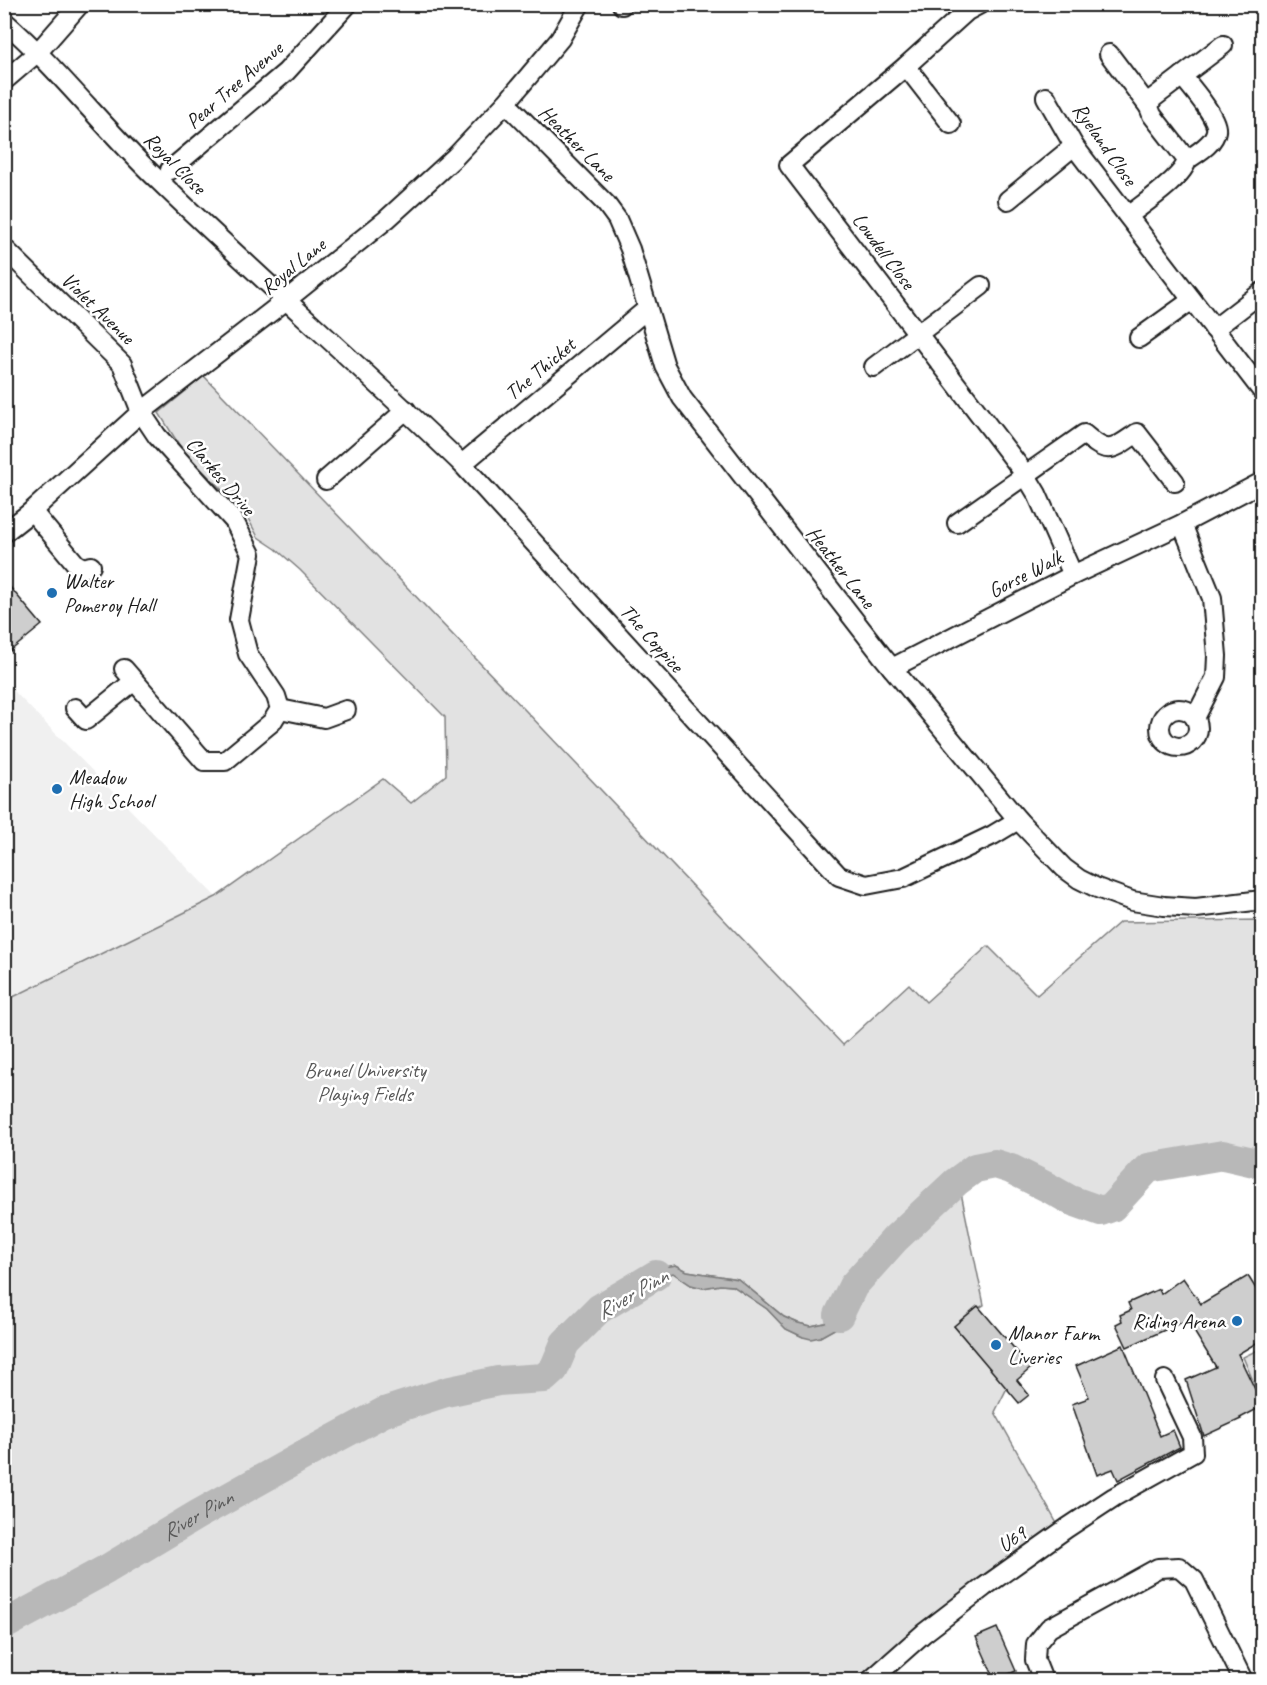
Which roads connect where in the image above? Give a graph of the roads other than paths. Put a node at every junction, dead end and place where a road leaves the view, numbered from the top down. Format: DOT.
graph roads {
  1 [pos="80,4"];
  2 [pos="348,4"];
  3 [pos="580,4"];
  4 [pos="980,4"];
  5 [pos="4,21"];
  6 [pos="1223,45"];
  7 [pos="38,52"];
  8 [pos="1109,54"];
  9 [pos="906,66"];
  10 [pos="1182,76"];
  11 [pos="4,81"];
  12 [pos="1046,98"];
  13 [pos="506,103"];
  14 [pos="1149,107"];
  15 [pos="951,124"];
  16 [pos="1074,146"];
  17 [pos="1187,160"];
  18 [pos="170,170"];
  19 [pos="1008,200"];
  20 [pos="1128,216"];
  21 [pos="4,248"];
  22 [pos="981,286"];
  23 [pos="1263,292"];
  24 [pos="1192,300"];
  25 [pos="285,301"];
  26 [pos="647,309"];
  27 [pos="1214,329"];
  28 [pos="919,334"];
  29 [pos="1139,338"];
  30 [pos="874,367"];
  31 [pos="1263,391"];
  32 [pos="406,410"];
  33 [pos="141,412"];
  34 [pos="462,464"];
  35 [pos="1025,474"];
  36 [pos="326,480"];
  37 [pos="1175,482"];
  38 [pos="1263,482"];
  39 [pos="32,511"];
  40 [pos="957,523"];
  41 [pos="1182,524"];
  42 [pos="4,533"];
  43 [pos="91,566"];
  44 [pos="1073,574"];
  45 [pos="892,668"];
  46 [pos="75,708"];
  47 [pos="280,709"];
  48 [pos="346,710"];
  49 [pos="1196,718"];
  50 [pos="1018,820"];
  51 [pos="1263,900"];
  52 [pos="1165,1380"];
  53 [pos="871,1680"];
  54 [pos="1043,1680"];
  55 [pos="1243,1680"];
  1 -- 7 [label="street"];
  2 -- 18 [label="street, Pear Tree Avenue"];
  3 -- 13 [label="street, Royal Lane"];
  4 -- 9 [label="street, Lowdell Close"];
  5 -- 7 [label="street, Royal Close"];
  6 -- 10 [label="street"];
  7 -- 11 [label="street"];
  7 -- 25 [label="street, Royal Close"];
  8 -- 14 [label="street"];
  9 -- 15 [label="street"];
  9 -- 28 [label="street, Lowdell Close"];
  10 -- 14 [label="street"];
  10 -- 17 [label="street, Ryeland Close"];
  12 -- 16 [label="street, Ryeland Close"];
  13 -- 25 [label="street, Royal Lane"];
  13 -- 26 [label="street, Heather Lane"];
  14 -- 17 [label="street"];
  16 -- 19 [label="street"];
  16 -- 20 [label="street, Ryeland Close"];
  17 -- 20 [label="street, Ryeland Close"];
  20 -- 24 [label="street, Ryeland Close"];
  21 -- 33 [label="street, Violet Avenue"];
  22 -- 28 [label="street"];
  23 -- 27 [label="street"];
  24 -- 27 [label="street, Ryeland Close"];
  24 -- 29 [label="street"];
  25 -- 32 [label="street, The Coppice"];
  25 -- 33 [label="street, Royal Lane"];
  26 -- 34 [label="street, The Thicket"];
  26 -- 45 [label="street, Heather Lane"];
  27 -- 31 [label="street, Ryeland Close"];
  28 -- 30 [label="street"];
  28 -- 35 [label="street, Lowdell Close"];
  32 -- 34 [label="street, The Coppice"];
  32 -- 36 [label="street"];
  33 -- 39 [label="street, Royal Lane"];
  33 -- 47 [label="street, Clarkes Drive"];
  34 -- 50 [label="street, The Coppice"];
  35 -- 37 [label="street"];
  35 -- 40 [label="street"];
  35 -- 44 [label="street, Lowdell Close"];
  38 -- 41 [label="street, Gorse Walk"];
  39 -- 42 [label="street, Royal Lane"];
  39 -- 43 [label="street"];
  41 -- 44 [label="street, Gorse Walk"];
  41 -- 49 [label="street"];
  44 -- 45 [label="street, Gorse Walk"];
  45 -- 50 [label="street, Heather Lane"];
  46 -- 47 [label="street"];
  47 -- 48 [label="street"];
  50 -- 51 [label="street, Heather Lane"];
  52 -- 53 [label="street, U69"];
  54 -- 55 [label="street"];
}
